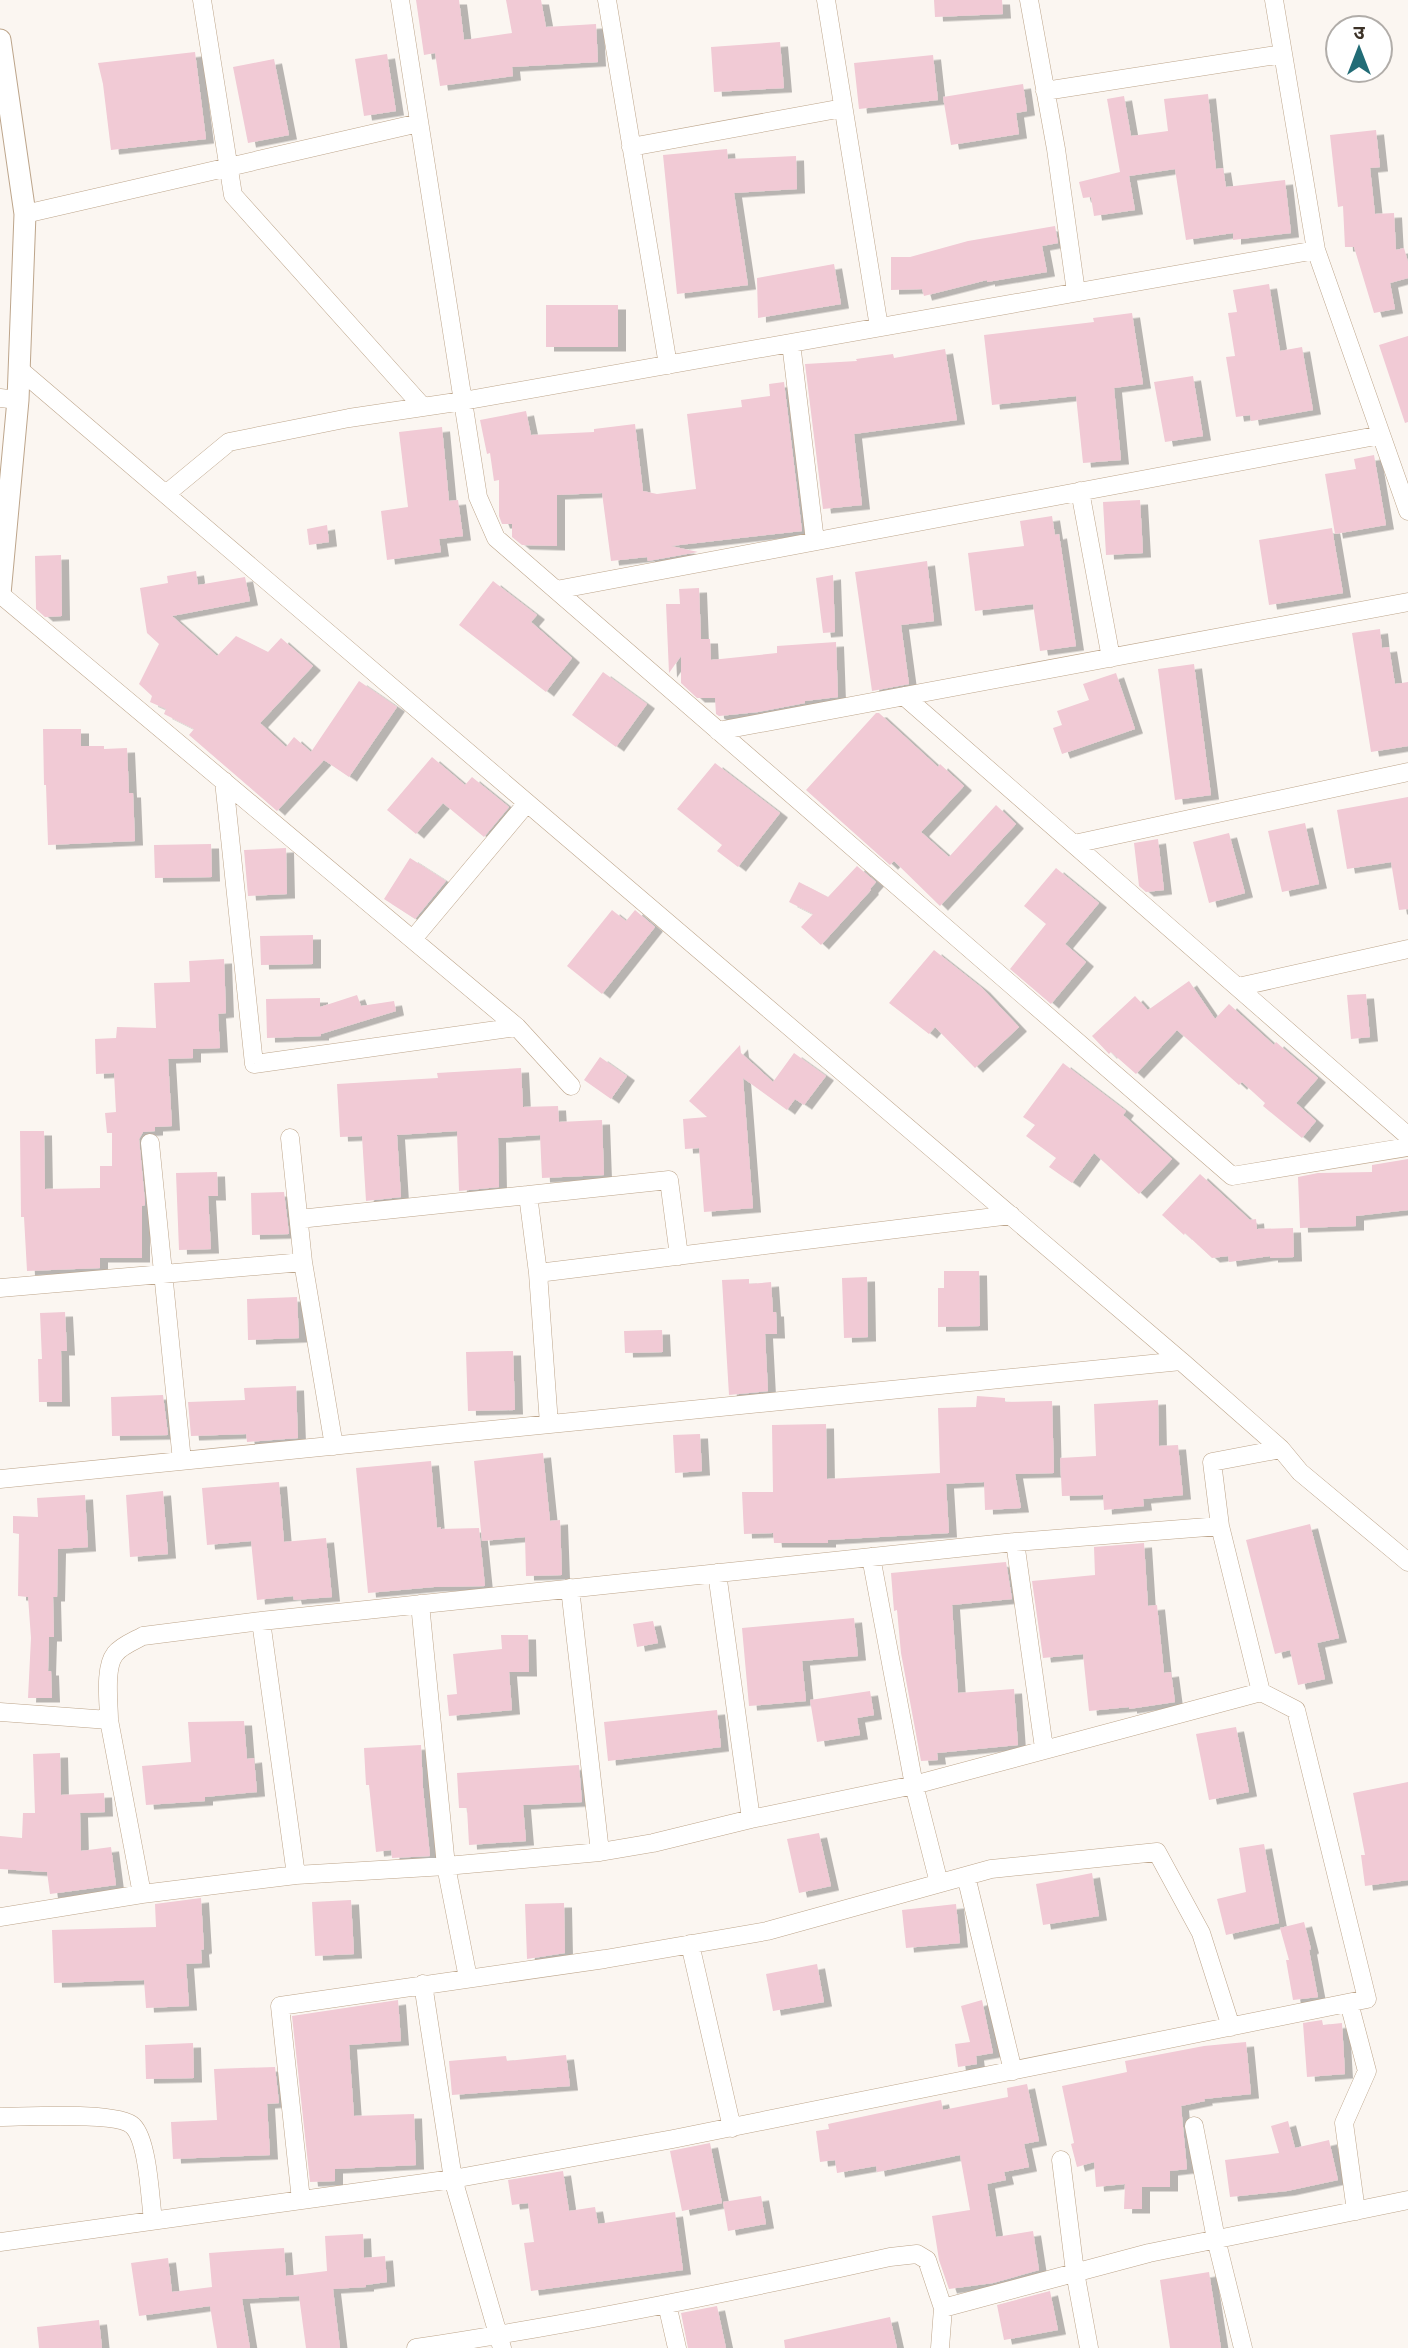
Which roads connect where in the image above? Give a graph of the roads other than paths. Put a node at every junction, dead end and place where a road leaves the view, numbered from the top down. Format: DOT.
graph roads {
  1 [pos="202,0"];
  2 [pos="400,0"];
  3 [pos="607,0"];
  4 [pos="826,0"];
  5 [pos="1029,0"];
  6 [pos="1274,0"];
  7 [pos="0,40"];
  8 [pos="1283,54"];
  9 [pos="1045,91"];
  10 [pos="843,108"];
  11 [pos="419,122"];
  12 [pos="631,147"];
  13 [pos="229,166"];
  14 [pos="25,214"];
  15 [pos="1316,250"];
  16 [pos="1076,292"];
  17 [pos="879,327"];
  18 [pos="790,343"];
  19 [pos="668,365"];
  20 [pos="19,369"];
  21 [pos="9,399"];
  22 [pos="463,401"];
  23 [pos="423,407"];
  24 [pos="1381,435"];
  25 [pos="1080,491"];
  26 [pos="166,494"];
  27 [pos="1408,511"];
  28 [pos="815,541"];
  29 [pos="556,590"];
  30 [pos="0,594"];
  31 [pos="1408,602"];
  32 [pos="1111,658"];
  33 [pos="904,696"];
  34 [pos="718,731"];
  35 [pos="1408,772"];
  36 [pos="224,781"];
  37 [pos="527,803"];
  38 [pos="1074,844"];
  39 [pos="413,939"];
  40 [pos="1408,949"];
  41 [pos="1238,987"];
  42 [pos="517,1027"];
  43 [pos="571,1086"];
  44 [pos="1408,1136"];
  45 [pos="290,1138"];
  46 [pos="150,1143"];
  47 [pos="1408,1147"];
  48 [pos="528,1195"];
  49 [pos="1011,1215"];
  50 [pos="299,1219"];
  51 [pos="679,1256"];
  52 [pos="303,1262"];
  53 [pos="538,1273"];
  54 [pos="162,1275"];
  55 [pos="0,1288"];
  56 [pos="1181,1361"];
  57 [pos="549,1424"];
  58 [pos="334,1446"];
  59 [pos="1281,1449"];
  60 [pos="181,1461"];
  61 [pos="0,1479"];
  62 [pos="1220,1526"];
  63 [pos="1015,1542"];
  64 [pos="871,1557"];
  65 [pos="1408,1562"];
  66 [pos="717,1573"];
  67 [pos="570,1588"];
  68 [pos="420,1605"];
  69 [pos="261,1621"];
  70 [pos="1261,1692"];
  71 [pos="0,1712"];
  72 [pos="109,1720"];
  73 [pos="1044,1748"];
  74 [pos="914,1785"];
  75 [pos="751,1819"];
  76 [pos="600,1852"];
  77 [pos="446,1866"];
  78 [pos="296,1875"];
  79 [pos="966,1876"];
  80 [pos="939,1884"];
  81 [pos="142,1894"];
  82 [pos="0,1917"];
  83 [pos="690,1944"];
  84 [pos="468,1978"];
  85 [pos="423,1984"];
  86 [pos="1349,2003"];
  87 [pos="1231,2027"];
  88 [pos="1013,2071"];
  89 [pos="0,2117"];
  90 [pos="1194,2126"];
  91 [pos="732,2128"];
  92 [pos="1061,2160"];
  93 [pos="453,2179"];
  94 [pos="301,2200"];
  95 [pos="1408,2200"];
  96 [pos="1356,2211"];
  97 [pos="153,2220"];
  98 [pos="1216,2239"];
  99 [pos="0,2242"];
  100 [pos="1075,2272"];
  101 [pos="667,2304"];
  102 [pos="943,2308"];
  103 [pos="500,2342"];
  104 [pos="416,2348"];
  105 [pos="677,2348"];
  106 [pos="940,2348"];
  107 [pos="1089,2348"];
  108 [pos="1243,2348"];
  1 -- 13 [label="street"];
  2 -- 11 [label="street"];
  3 -- 12 [label="street"];
  4 -- 10 [label="street"];
  5 -- 9 [label="street"];
  6 -- 8 [label="street"];
  7 -- 14 [label="street"];
  8 -- 9 [label="street"];
  8 -- 15 [label="street"];
  9 -- 16 [label="street"];
  10 -- 12 [label="street"];
  10 -- 17 [label="street"];
  11 -- 13 [label="street"];
  11 -- 22 [label="street"];
  12 -- 19 [label="street"];
  13 -- 14 [label="street"];
  13 -- 23 [label="street"];
  14 -- 20 [label="street"];
  15 -- 16 [label="street"];
  15 -- 24 [label="street"];
  16 -- 17 [label="street"];
  17 -- 18 [label="street"];
  18 -- 19 [label="street"];
  18 -- 28 [label="street"];
  19 -- 22 [label="street"];
  20 -- 21 [label="street"];
  20 -- 26 [label="street"];
  21 -- 30 [label="street"];
  22 -- 23 [label="street"];
  22 -- 29 [label="street"];
  23 -- 26 [label="street"];
  24 -- 25 [label="street"];
  24 -- 27 [label="street"];
  25 -- 28 [label="street"];
  25 -- 32 [label="street"];
  26 -- 37 [label="street"];
  28 -- 29 [label="street"];
  29 -- 34 [label="street"];
  30 -- 36 [label="street"];
  31 -- 32 [label="street"];
  32 -- 33 [label="street"];
  33 -- 34 [label="street"];
  33 -- 38 [label="street"];
  34 -- 47 [label="street"];
  35 -- 38 [label="street"];
  36 -- 39 [label="street"];
  36 -- 42 [label="street"];
  37 -- 39 [label="street"];
  37 -- 49 [label="street"];
  38 -- 41 [label="street"];
  39 -- 42 [label="street"];
  40 -- 41 [label="street"];
  41 -- 44 [label="street"];
  42 -- 43 [label="street"];
  45 -- 50 [label="street"];
  46 -- 54 [label="street"];
  48 -- 50 [label="street"];
  48 -- 51 [label="street"];
  48 -- 53 [label="street"];
  49 -- 51 [label="street"];
  49 -- 56 [label="street"];
  50 -- 52 [label="street"];
  51 -- 53 [label="street"];
  52 -- 54 [label="street"];
  52 -- 58 [label="street"];
  53 -- 57 [label="street"];
  54 -- 55 [label="street"];
  54 -- 60 [label="street"];
  56 -- 57 [label="street"];
  56 -- 59 [label="street"];
  57 -- 58 [label="street"];
  58 -- 60 [label="street"];
  59 -- 62 [label="street"];
  59 -- 65 [label="street"];
  60 -- 61 [label="street"];
  62 -- 63 [label="street"];
  62 -- 70 [label="street"];
  63 -- 64 [label="street"];
  63 -- 73 [label="street"];
  64 -- 66 [label="street"];
  64 -- 74 [label="street"];
  66 -- 67 [label="street"];
  66 -- 75 [label="street"];
  67 -- 68 [label="street"];
  67 -- 76 [label="street"];
  68 -- 69 [label="street"];
  68 -- 77 [label="street"];
  69 -- 72 [label="street"];
  69 -- 78 [label="street"];
  70 -- 73 [label="street"];
  70 -- 86 [label="street"];
  71 -- 72 [label="street"];
  72 -- 81 [label="street"];
  73 -- 74 [label="street"];
  74 -- 75 [label="street"];
  74 -- 80 [label="street"];
  75 -- 76 [label="street"];
  76 -- 77 [label="street"];
  77 -- 78 [label="street"];
  77 -- 84 [label="street"];
  78 -- 81 [label="street"];
  79 -- 80 [label="street"];
  79 -- 87 [label="street"];
  79 -- 88 [label="street"];
  80 -- 83 [label="street"];
  81 -- 82 [label="street"];
  83 -- 84 [label="street"];
  83 -- 91 [label="street"];
  84 -- 85 [label="street"];
  85 -- 93 [label="street"];
  85 -- 94 [label="street"];
  86 -- 87 [label="street"];
  86 -- 96 [label="street"];
  87 -- 88 [label="street"];
  88 -- 91 [label="street"];
  89 -- 97 [label="street"];
  90 -- 98 [label="street"];
  91 -- 93 [label="street"];
  92 -- 100 [label="street"];
  93 -- 94 [label="street"];
  93 -- 103 [label="street"];
  94 -- 97 [label="street"];
  95 -- 96 [label="street"];
  96 -- 98 [label="street"];
  97 -- 99 [label="street"];
  98 -- 100 [label="street"];
  98 -- 108 [label="street"];
  100 -- 102 [label="street"];
  100 -- 107 [label="street"];
  101 -- 102 [label="street"];
  101 -- 103 [label="street"];
  101 -- 105 [label="street"];
  102 -- 106 [label="street"];
  103 -- 104 [label="street"];
}
